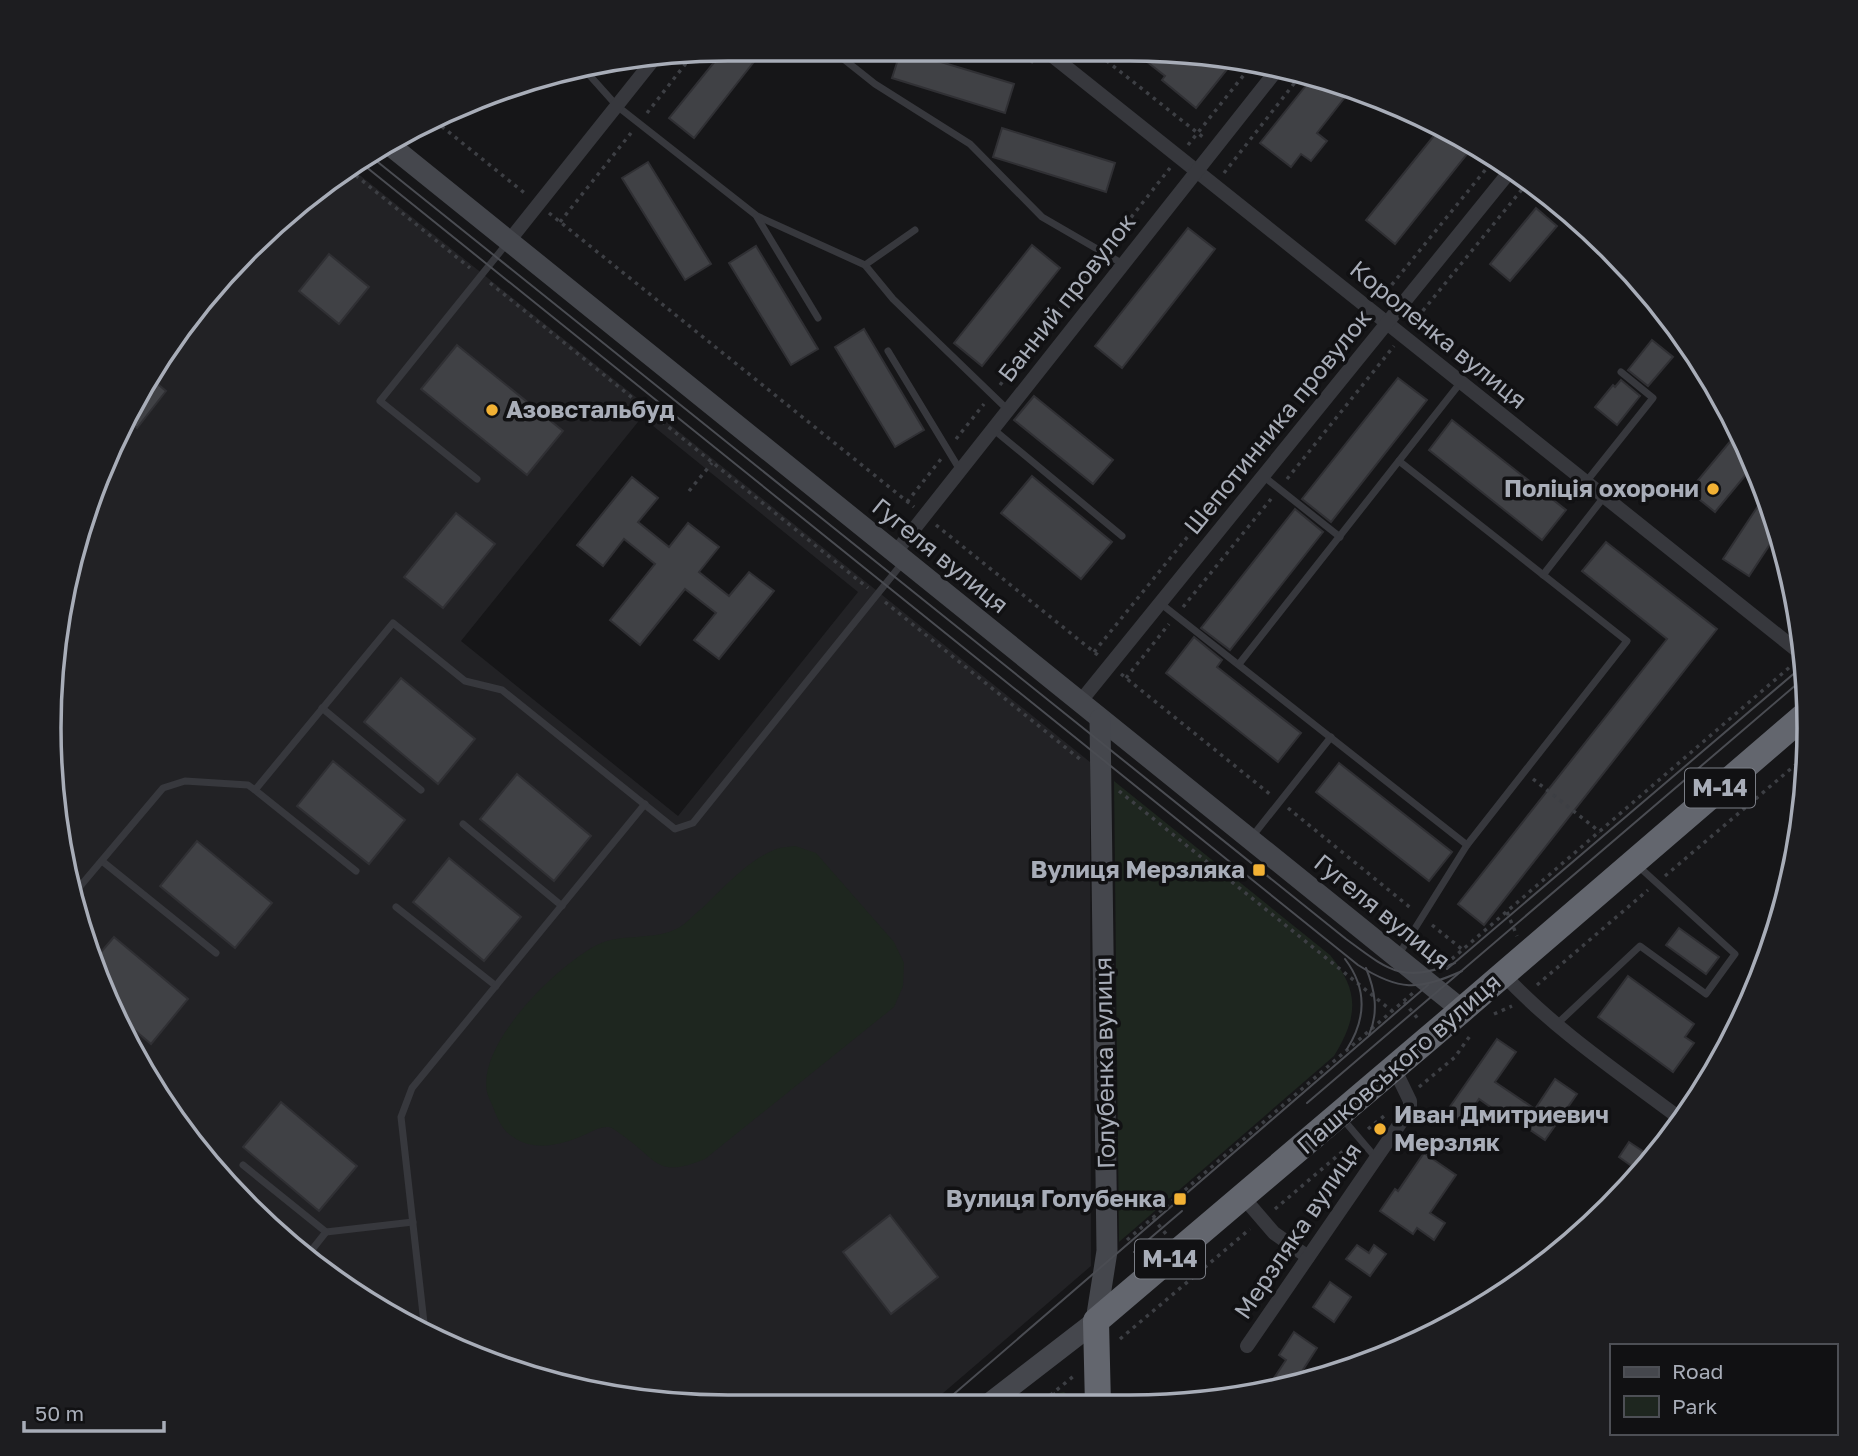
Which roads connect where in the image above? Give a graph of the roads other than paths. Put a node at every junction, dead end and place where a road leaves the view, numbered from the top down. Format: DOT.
graph roads {
  1 [pos="846,61"];
  2 [pos="1059,61"];
  3 [pos="648,66"];
  4 [pos="590,76"];
  5 [pos="1271,77"];
  6 [pos="617,106"];
  7 [pos="396,150"];
  8 [pos="1196,171"];
  9 [pos="1505,177"];
  10 [pos="757,216"];
  11 [pos="915,230"];
  12 [pos="509,241"];
  13 [pos="1123,264"];
  14 [pos="865,265"];
  15 [pos="818,318"];
  16 [pos="1387,323"];
  17 [pos="888,351"];
  18 [pos="1621,372"];
  19 [pos="1461,382"];
  20 [pos="1008,410"];
  21 [pos="993,429"];
  22 [pos="1399,461"];
  23 [pos="960,471"];
  24 [pos="1263,476"];
  25 [pos="477,479"];
  26 [pos="1586,482"];
  27 [pos="1604,497"];
  28 [pos="1122,536"];
  29 [pos="1340,537"];
  30 [pos="900,557"];
  31 [pos="1543,575"];
  32 [pos="1160,603"];
  33 [pos="1792,652"];
  34 [pos="1239,664"];
  35 [pos="1080,702"];
  36 [pos="322,708"];
  37 [pos="1100,719"];
  38 [pos="1797,721"];
  39 [pos="1331,737"];
  40 [pos="255,790"];
  41 [pos="421,790"];
  42 [pos="645,804"];
  43 [pos="463,824"];
  44 [pos="1250,839"];
  45 [pos="1466,845"];
  46 [pos="102,861"];
  47 [pos="1634,862"];
  48 [pos="356,871"];
  49 [pos="81,886"];
  50 [pos="396,906"];
  51 [pos="562,906"];
  52 [pos="216,953"];
  53 [pos="1397,958"];
  54 [pos="1503,974"];
  55 [pos="496,986"];
  56 [pos="1475,1020"];
  57 [pos="1557,1025"];
  58 [pos="1394,1068"];
  59 [pos="1673,1113"];
  60 [pos="1339,1115"];
  61 [pos="1376,1158"];
  62 [pos="243,1165"];
  63 [pos="1243,1197"];
  64 [pos="413,1222"];
  65 [pos="326,1233"];
  66 [pos="313,1249"];
  67 [pos="1308,1257"];
  68 [pos="424,1321"];
  69 [pos="1096,1321"];
  70 [pos="1247,1346"];
  71 [pos="1000,1395"];
  72 [pos="1098,1395"];
  1 -- 13 [label="lane"];
  2 -- 8 [label="street, Короленка вулиця"];
  3 -- 6 [label="street"];
  4 -- 6 [label="lane"];
  5 -- 8 [label="street, Банний провулок"];
  6 -- 10 [label="lane"];
  6 -- 12 [label="street"];
  7 -- 12 [label="street, Гугеля вулиця"];
  8 -- 13 [label="street, Банний провулок"];
  8 -- 16 [label="street, Короленка вулиця"];
  9 -- 16 [label="street, Шепотинника провулок"];
  10 -- 14 [label="lane"];
  10 -- 15 [label="lane"];
  11 -- 14 [label="lane"];
  12 -- 25 [label="lane"];
  12 -- 30 [label="street, Гугеля вулиця"];
  13 -- 20 [label="street, Банний провулок"];
  14 -- 20 [label="lane"];
  16 -- 19 [label="street, Короленка вулиця"];
  16 -- 24 [label="street, Шепотинника провулок"];
  17 -- 23 [label="lane"];
  18 -- 26 [label="lane"];
  19 -- 22 [label="lane"];
  19 -- 26 [label="street, Короленка вулиця"];
  20 -- 21 [label="street, Банний провулок"];
  21 -- 23 [label="street, Банний провулок"];
  21 -- 28 [label="lane"];
  22 -- 29 [label="lane"];
  22 -- 31 [label="lane"];
  23 -- 30 [label="street, Банний провулок"];
  24 -- 29 [label="lane"];
  24 -- 32 [label="street, Шепотинника провулок"];
  26 -- 27 [label="street, Короленка вулиця"];
  27 -- 31 [label="lane"];
  27 -- 33 [label="street, Короленка вулиця"];
  29 -- 34 [label="lane"];
  30 -- 35 [label="street, Гугеля вулиця"];
  30 -- 42 [label="lane"];
  31 -- 45 [label="lane"];
  32 -- 34 [label="lane"];
  32 -- 35 [label="street, Шепотинника провулок"];
  34 -- 39 [label="lane"];
  35 -- 37 [label="street, Гугеля вулиця"];
  36 -- 40 [label="lane"];
  36 -- 41 [label="lane"];
  36 -- 42 [label="lane"];
  37 -- 44 [label="street, Гугеля вулиця"];
  37 -- 69 [label="street, Голубенка вулиця"];
  38 -- 47 [label="highway, Пашковського вулиця / М-14"];
  39 -- 44 [label="lane"];
  39 -- 45 [label="lane"];
  40 -- 46 [label="lane"];
  40 -- 48 [label="lane"];
  42 -- 51 [label="lane"];
  43 -- 51 [label="lane"];
  44 -- 53 [label="street, Гугеля вулиця"];
  45 -- 53 [label="lane"];
  46 -- 49 [label="lane"];
  46 -- 52 [label="lane"];
  47 -- 54 [label="highway, Пашковського вулиця / М-14"];
  47 -- 57 [label="lane"];
  50 -- 55 [label="lane"];
  51 -- 55 [label="lane"];
  53 -- 56 [label="street, Гугеля вулиця"];
  54 -- 56 [label="highway, Пашковського вулиця / М-14"];
  54 -- 57 [label="street"];
  55 -- 64 [label="lane"];
  56 -- 58 [label="highway, Пашковського вулиця / М-14"];
  57 -- 59 [label="street"];
  58 -- 60 [label="highway, Пашковського вулиця / М-14"];
  58 -- 61 [label="street, Мерзляка вулиця"];
  60 -- 61 [label="lane"];
  60 -- 63 [label="highway, Пашковського вулиця / М-14"];
  61 -- 67 [label="street, Мерзляка вулиця"];
  62 -- 65 [label="lane"];
  63 -- 67 [label="street"];
  63 -- 69 [label="highway, Пашковського вулиця / М-14"];
  64 -- 65 [label="lane"];
  64 -- 68 [label="lane"];
  65 -- 66 [label="lane"];
  67 -- 70 [label="street, Мерзляка вулиця"];
  69 -- 71 [label="street, Пашковського вулиця"];
  69 -- 72 [label="highway, Голубенка вулиця"];
}
